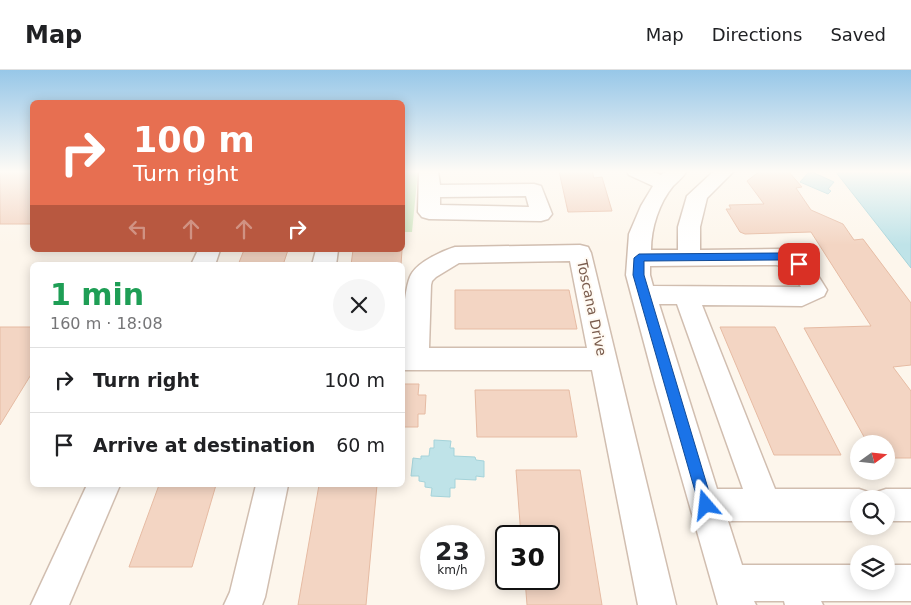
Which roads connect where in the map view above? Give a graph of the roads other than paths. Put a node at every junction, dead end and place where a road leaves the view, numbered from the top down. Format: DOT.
graph roads {
  1 [pos="430,196"];
  2 [pos="536,196"];
  3 [pos="658,196"];
  4 [pos="697,196"];
  5 [pos="689,257"];
  6 [pos="639,258"];
  7 [pos="644,295"];
  8 [pos="686,295"];
  9 [pos="604,358"];
  10 [pos="409,359"];
  11 [pos="103,487"];
  12 [pos="272,487"];
  13 [pos="706,505"];
  14 [pos="765,505"];
  15 [pos="850,505"];
  16 [pos="895,505"];
  17 [pos="911,505"];
  18 [pos="892,590"];
  19 [pos="734,594"];
  20 [pos="800,594"];
  21 [pos="245,601"];
  22 [pos="50,605"];
  23 [pos="657,605"];
  1 -- 2 [label="street"];
  3 -- 6 [label="street"];
  4 -- 5 [label="street"];
  5 -- 6 [label="street"];
  5 -- 8 [label="street"];
  6 -- 7 [label="street"];
  7 -- 8 [label="street"];
  7 -- 13 [label="street"];
  8 -- 14 [label="street"];
  9 -- 10 [label="street"];
  9 -- 10 [label="street, Toscana Drive"];
  9 -- 23 [label="street, Toscana Drive"];
  11 -- 22 [label="street"];
  12 -- 21 [label="street"];
  13 -- 14 [label="street"];
  13 -- 19 [label="street"];
  14 -- 15 [label="street"];
  16 -- 17 [label="street"];
  18 -- 20 [label="street"];
  19 -- 20 [label="street"];
}
